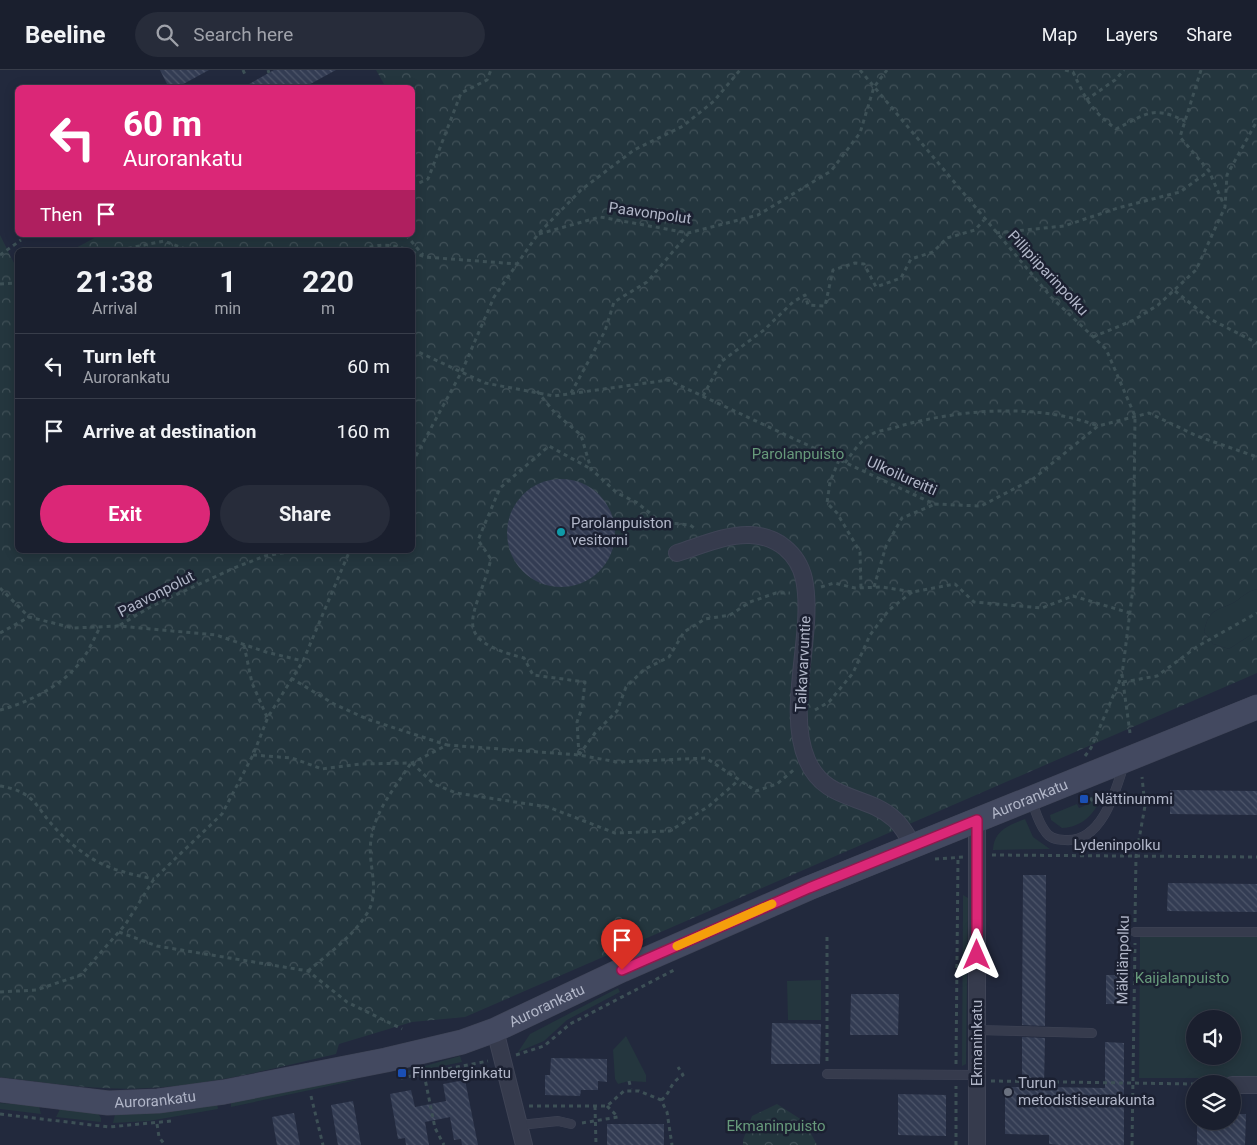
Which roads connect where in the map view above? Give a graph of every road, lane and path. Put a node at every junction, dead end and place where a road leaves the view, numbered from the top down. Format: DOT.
graph roads {
  1 [pos="243,70"];
  2 [pos="491,70"];
  3 [pos="740,70"];
  4 [pos="860,70"];
  5 [pos="887,70"];
  6 [pos="1066,70"];
  7 [pos="1124,70"];
  8 [pos="1202,70"];
  9 [pos="246,77"];
  10 [pos="874,87"];
  11 [pos="1086,100"];
  12 [pos="1185,121"];
  13 [pos="1257,121"];
  14 [pos="1208,171"];
  15 [pos="415,185"];
  16 [pos="1225,207"];
  17 [pos="984,220"];
  18 [pos="688,233"];
  19 [pos="996,233"];
  20 [pos="538,234"];
  21 [pos="408,237"];
  22 [pos="21,240"];
  23 [pos="130,248"];
  24 [pos="183,248"];
  25 [pos="366,248"];
  26 [pos="403,248"];
  27 [pos="415,253"];
  28 [pos="0,255"];
  29 [pos="425,257"];
  30 [pos="517,264"];
  31 [pos="15,283"];
  32 [pos="0,284"];
  33 [pos="1174,290"];
  34 [pos="1094,337"];
  35 [pos="1257,344"];
  36 [pos="415,350"];
  37 [pos="462,371"];
  38 [pos="537,391"];
  39 [pos="571,393"];
  40 [pos="703,396"];
  41 [pos="1135,416"];
  42 [pos="1098,426"];
  43 [pos="415,457"];
  44 [pos="1257,457"];
  45 [pos="839,460"];
  46 [pos="845,463"];
  47 [pos="591,469"];
  48 [pos="934,504"];
  49 [pos="714,542"];
  50 [pos="282,553"];
  51 [pos="349,553"];
  52 [pos="677,553"];
  53 [pos="874,587"];
  54 [pos="0,588"];
  55 [pos="861,588"];
  56 [pos="805,592"];
  57 [pos="913,592"];
  58 [pos="1130,613"];
  59 [pos="1257,613"];
  60 [pos="29,617"];
  61 [pos="101,626"];
  62 [pos="119,626"];
  63 [pos="0,633"];
  64 [pos="244,644"];
  65 [pos="304,661"];
  66 [pos="1122,675"];
  67 [pos="291,678"];
  68 [pos="1123,682"];
  69 [pos="1257,707"];
  70 [pos="0,710"];
  71 [pos="268,717"];
  72 [pos="800,718"];
  73 [pos="1130,733"];
  74 [pos="447,745"];
  75 [pos="253,755"];
  76 [pos="578,755"];
  77 [pos="806,758"];
  78 [pos="1081,761"];
  79 [pos="412,763"];
  80 [pos="1133,769"];
  81 [pos="739,780"];
  82 [pos="0,786"];
  83 [pos="1031,799"];
  84 [pos="977,820"];
  85 [pos="913,846"];
  86 [pos="976,856"];
  87 [pos="1136,856"];
  88 [pos="958,857"];
  89 [pos="1257,857"];
  90 [pos="154,879"];
  91 [pos="119,932"];
  92 [pos="1135,932"];
  93 [pos="1257,932"];
  94 [pos="827,937"];
  95 [pos="308,971"];
  96 [pos="0,992"];
  97 [pos="402,1029"];
  98 [pos="495,1030"];
  99 [pos="977,1030"];
  100 [pos="1092,1033"];
  101 [pos="678,1067"];
  102 [pos="424,1074"];
  103 [pos="827,1074"];
  104 [pos="956,1075"];
  105 [pos="977,1078"];
  106 [pos="629,1081"];
  107 [pos="1133,1083"];
  108 [pos="1186,1084"];
  109 [pos="1241,1085"];
  110 [pos="1257,1085"];
  111 [pos="630,1089"];
  112 [pos="0,1090"];
  113 [pos="311,1096"];
  114 [pos="661,1100"];
  115 [pos="526,1106"];
  116 [pos="595,1106"];
  117 [pos="607,1106"];
  118 [pos="595,1122"];
  119 [pos="157,1124"];
  120 [pos="571,1124"];
  121 [pos="520,1125"];
  122 [pos="165,1145"];
  123 [pos="323,1145"];
  124 [pos="444,1145"];
  125 [pos="524,1145"];
  126 [pos="596,1145"];
  127 [pos="672,1145"];
  128 [pos="956,1145"];
  129 [pos="977,1145"];
  130 [pos="1132,1145"];
  1 -- 9 [label="path"];
  2 -- 15 [label="path"];
  3 -- 20 [label="path"];
  4 -- 10 [label="path, Pillipiiparinpolku"];
  5 -- 10 [label="path, Paavonpolut"];
  6 -- 11 [label="path"];
  7 -- 11 [label="path"];
  8 -- 12 [label="path"];
  10 -- 17 [label="path, Pillipiiparinpolku"];
  10 -- 18 [label="path, Paavonpolut"];
  11 -- 12 [label="path"];
  12 -- 14 [label="path"];
  13 -- 16 [label="path"];
  14 -- 16 [label="path"];
  14 -- 19 [label="path"];
  16 -- 33 [label="path"];
  17 -- 19 [label="path, Pillipiiparinpolku"];
  17 -- 40 [label="path"];
  18 -- 20 [label="path, Paavonpolut"];
  18 -- 39 [label="path"];
  19 -- 34 [label="path, Pillipiiparinpolku"];
  20 -- 30 [label="path"];
  21 -- 29 [label="path"];
  22 -- 28 [label="path"];
  23 -- 24 [label="path"];
  25 -- 26 [label="path"];
  27 -- 29 [label="path"];
  29 -- 30 [label="path"];
  30 -- 37 [label="path"];
  31 -- 32 [label="path"];
  33 -- 34 [label="path"];
  33 -- 35 [label="path"];
  34 -- 41 [label="path, Pillipiiparinpolku"];
  36 -- 37 [label="path, Ulkoilureitti"];
  37 -- 38 [label="path, Ulkoilureitti"];
  37 -- 43 [label="path"];
  38 -- 39 [label="path, Ulkoilureitti"];
  38 -- 47 [label="path"];
  39 -- 40 [label="path, Ulkoilureitti"];
  40 -- 45 [label="path, Ulkoilureitti"];
  41 -- 42 [label="path, Ulkoilureitti"];
  41 -- 44 [label="path, Ulkoilureitti"];
  41 -- 58 [label="path, Pillipiiparinpolku"];
  42 -- 46 [label="path"];
  42 -- 48 [label="path, Ulkoilureitti"];
  45 -- 46 [label="path, Ulkoilureitti"];
  45 -- 55 [label="path"];
  46 -- 48 [label="path, Ulkoilureitti"];
  47 -- 49 [label="path"];
  47 -- 76 [label="path"];
  48 -- 53 [label="path"];
  49 -- 52 [label="street, Taikavarvuntie"];
  49 -- 56 [label="street, Taikavarvuntie"];
  50 -- 62 [label="path, Paavonpolut"];
  51 -- 65 [label="path"];
  53 -- 55 [label="path"];
  53 -- 57 [label="path"];
  54 -- 60 [label="path"];
  55 -- 56 [label="path"];
  56 -- 72 [label="street, Taikavarvuntie"];
  56 -- 76 [label="path"];
  57 -- 58 [label="path"];
  57 -- 72 [label="path"];
  58 -- 66 [label="path, Pillipiiparinpolku"];
  59 -- 68 [label="path"];
  60 -- 61 [label="path, Paavonpolut"];
  60 -- 63 [label="path"];
  61 -- 62 [label="path, Paavonpolut"];
  61 -- 70 [label="path"];
  62 -- 64 [label="path"];
  64 -- 65 [label="path"];
  64 -- 71 [label="path"];
  65 -- 67 [label="path"];
  66 -- 68 [label="path, Pillipiiparinpolku"];
  66 -- 78 [label="path"];
  67 -- 71 [label="path"];
  67 -- 74 [label="path"];
  68 -- 73 [label="path, Pillipiiparinpolku"];
  69 -- 80 [label="street, Aurorankatu"];
  71 -- 75 [label="path"];
  72 -- 77 [label="street, Taikavarvuntie"];
  74 -- 76 [label="path"];
  74 -- 79 [label="path"];
  75 -- 79 [label="path"];
  75 -- 90 [label="path"];
  76 -- 81 [label="path"];
  77 -- 81 [label="path"];
  77 -- 85 [label="street, Taikavarvuntie"];
  79 -- 81 [label="path"];
  79 -- 95 [label="path"];
  80 -- 83 [label="street, Aurorankatu"];
  80 -- 83 [label="lane"];
  80 -- 87 [label="path, Mäkilänpolku"];
  82 -- 90 [label="path"];
  83 -- 84 [label="street, Aurorankatu"];
  84 -- 85 [label="street, Aurorankatu"];
  84 -- 86 [label="street, Ekmaninkatu"];
  85 -- 98 [label="street, Aurorankatu"];
  86 -- 87 [label="path, Lydeninpolku"];
  86 -- 99 [label="street, Ekmaninkatu"];
  87 -- 89 [label="path, Lydeninpolku"];
  87 -- 92 [label="path, Mäkilänpolku"];
  88 -- 104 [label="path"];
  90 -- 91 [label="path"];
  91 -- 95 [label="path"];
  91 -- 96 [label="path"];
  92 -- 93 [label="lane"];
  92 -- 107 [label="path, Mäkilänpolku"];
  94 -- 103 [label="path"];
  95 -- 97 [label="path"];
  98 -- 112 [label="street, Aurorankatu"];
  98 -- 121 [label="street"];
  99 -- 100 [label="lane"];
  99 -- 105 [label="street, Ekmaninkatu"];
  101 -- 114 [label="path"];
  102 -- 124 [label="path"];
  103 -- 104 [label="lane"];
  104 -- 105 [label="lane"];
  104 -- 128 [label="path"];
  105 -- 107 [label="path"];
  105 -- 129 [label="street, Ekmaninkatu"];
  106 -- 111 [label="path"];
  107 -- 108 [label="path"];
  107 -- 130 [label="path, Mäkilänpolku"];
  109 -- 110 [label="street"];
  111 -- 114 [label="path"];
  111 -- 117 [label="path"];
  113 -- 123 [label="path"];
  114 -- 127 [label="path"];
  115 -- 116 [label="path"];
  116 -- 117 [label="path"];
  116 -- 118 [label="path"];
  117 -- 118 [label="path"];
  118 -- 120 [label="path"];
  118 -- 126 [label="path"];
  119 -- 122 [label="path"];
  120 -- 121 [label="lane"];
  121 -- 125 [label="street"];
}
